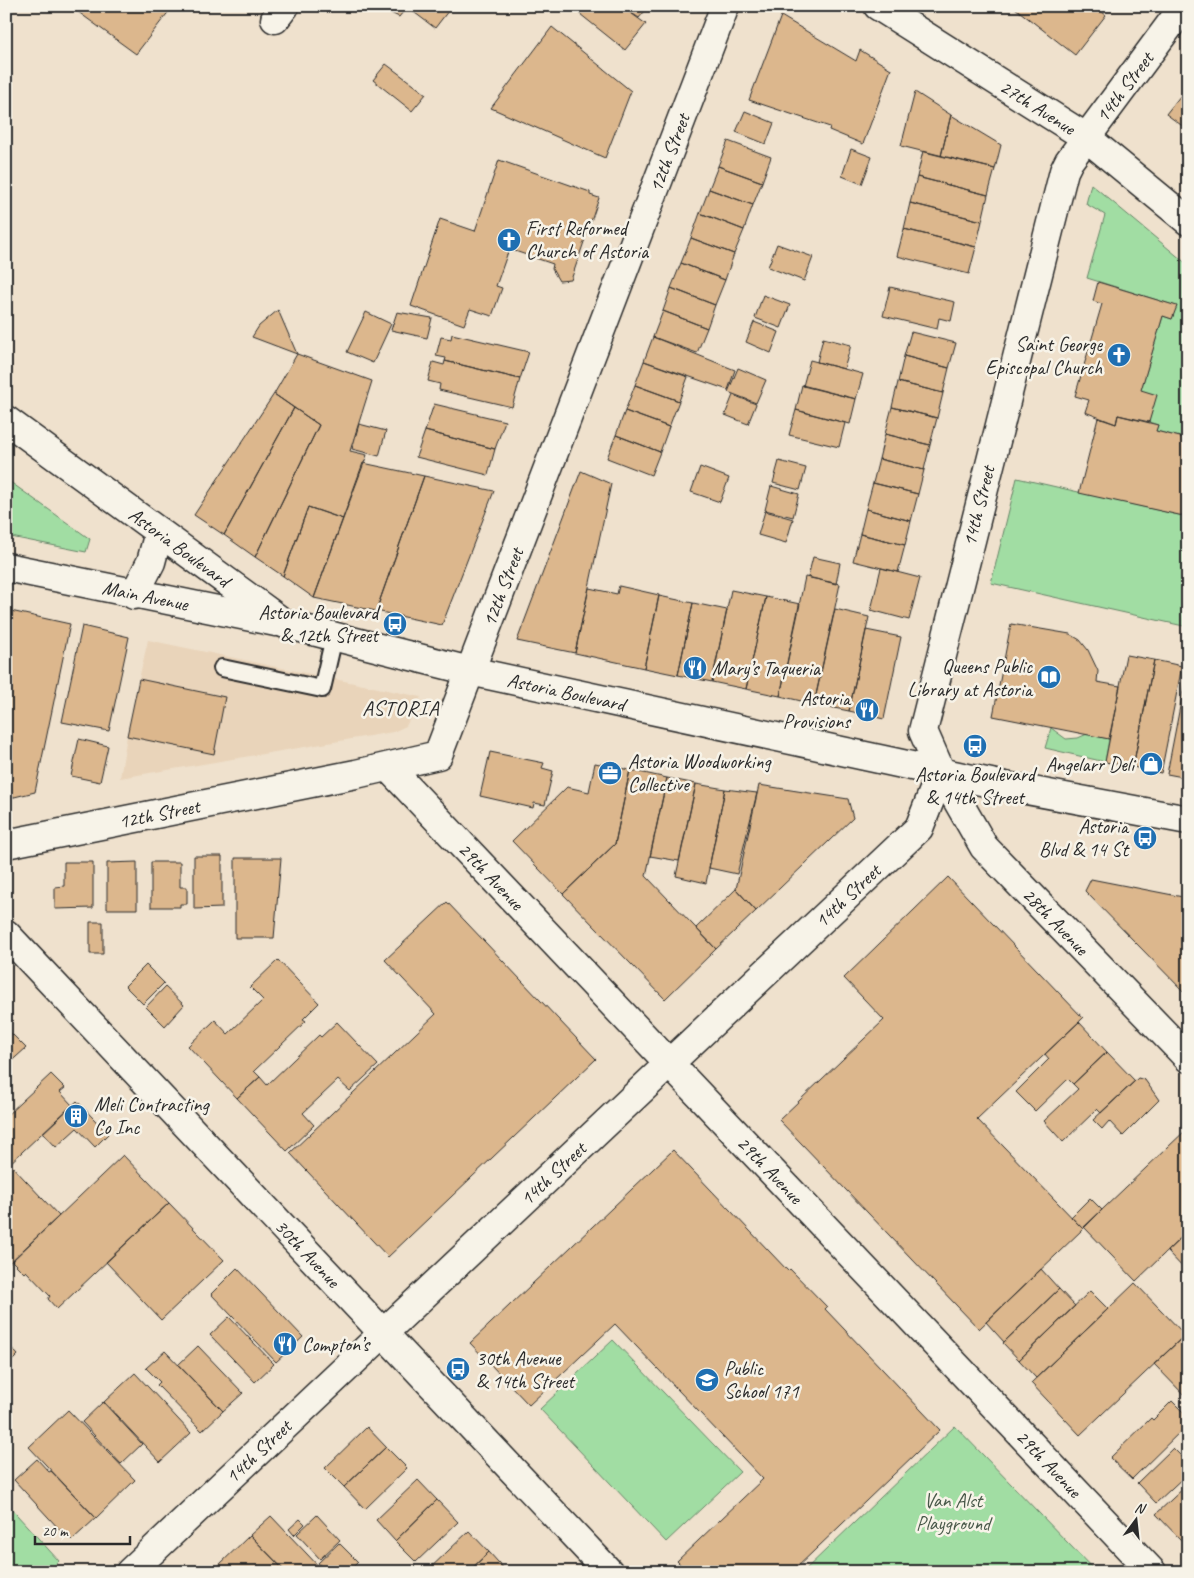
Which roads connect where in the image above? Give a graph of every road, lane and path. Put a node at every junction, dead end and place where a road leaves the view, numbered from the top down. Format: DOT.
graph roads {
  1 [pos="725,6"];
  2 [pos="878,6"];
  3 [pos="1184,6"];
  4 [pos="1087,138"];
  5 [pos="1188,221"];
  6 [pos="6,420"];
  7 [pos="159,532"];
  8 [pos="6,567"];
  9 [pos="134,595"];
  10 [pos="285,624"];
  11 [pos="334,637"];
  12 [pos="222,668"];
  13 [pos="470,671"];
  14 [pos="388,767"];
  15 [pos="941,772"];
  16 [pos="1188,820"];
  17 [pos="6,844"];
  18 [pos="6,934"];
  19 [pos="1188,1058"];
  20 [pos="670,1064"];
  21 [pos="383,1334"];
  22 [pos="130,1572"];
  23 [pos="609,1572"];
  24 [pos="1152,1572"];
  1 -- 13 [label="street, 12th Street"];
  2 -- 4 [label="street, 27th Avenue"];
  3 -- 4 [label="street, 14th Street"];
  4 -- 5 [label="street, 27th Avenue"];
  4 -- 15 [label="street, 14th Street"];
  6 -- 7 [label="street, Astoria Boulevard"];
  7 -- 9 [label="street"];
  7 -- 10 [label="street, Astoria Boulevard"];
  8 -- 9 [label="street, Main Avenue"];
  9 -- 10 [label="street, Main Avenue"];
  10 -- 11 [label="street, Astoria Boulevard"];
  11 -- 12 [label="lane"];
  11 -- 13 [label="street, Astoria Boulevard"];
  13 -- 14 [label="street, 12th Street"];
  13 -- 15 [label="street, Astoria Boulevard"];
  14 -- 17 [label="street, 12th Street"];
  14 -- 20 [label="street, 29th Avenue"];
  15 -- 16 [label="street, Astoria Boulevard"];
  15 -- 19 [label="street, 28th Avenue"];
  15 -- 20 [label="street, 14th Street"];
  18 -- 21 [label="street, 30th Avenue"];
  20 -- 21 [label="street, 14th Street"];
  20 -- 24 [label="street, 29th Avenue"];
  21 -- 22 [label="street, 14th Street"];
  21 -- 23 [label="street, 30th Avenue"];
}
